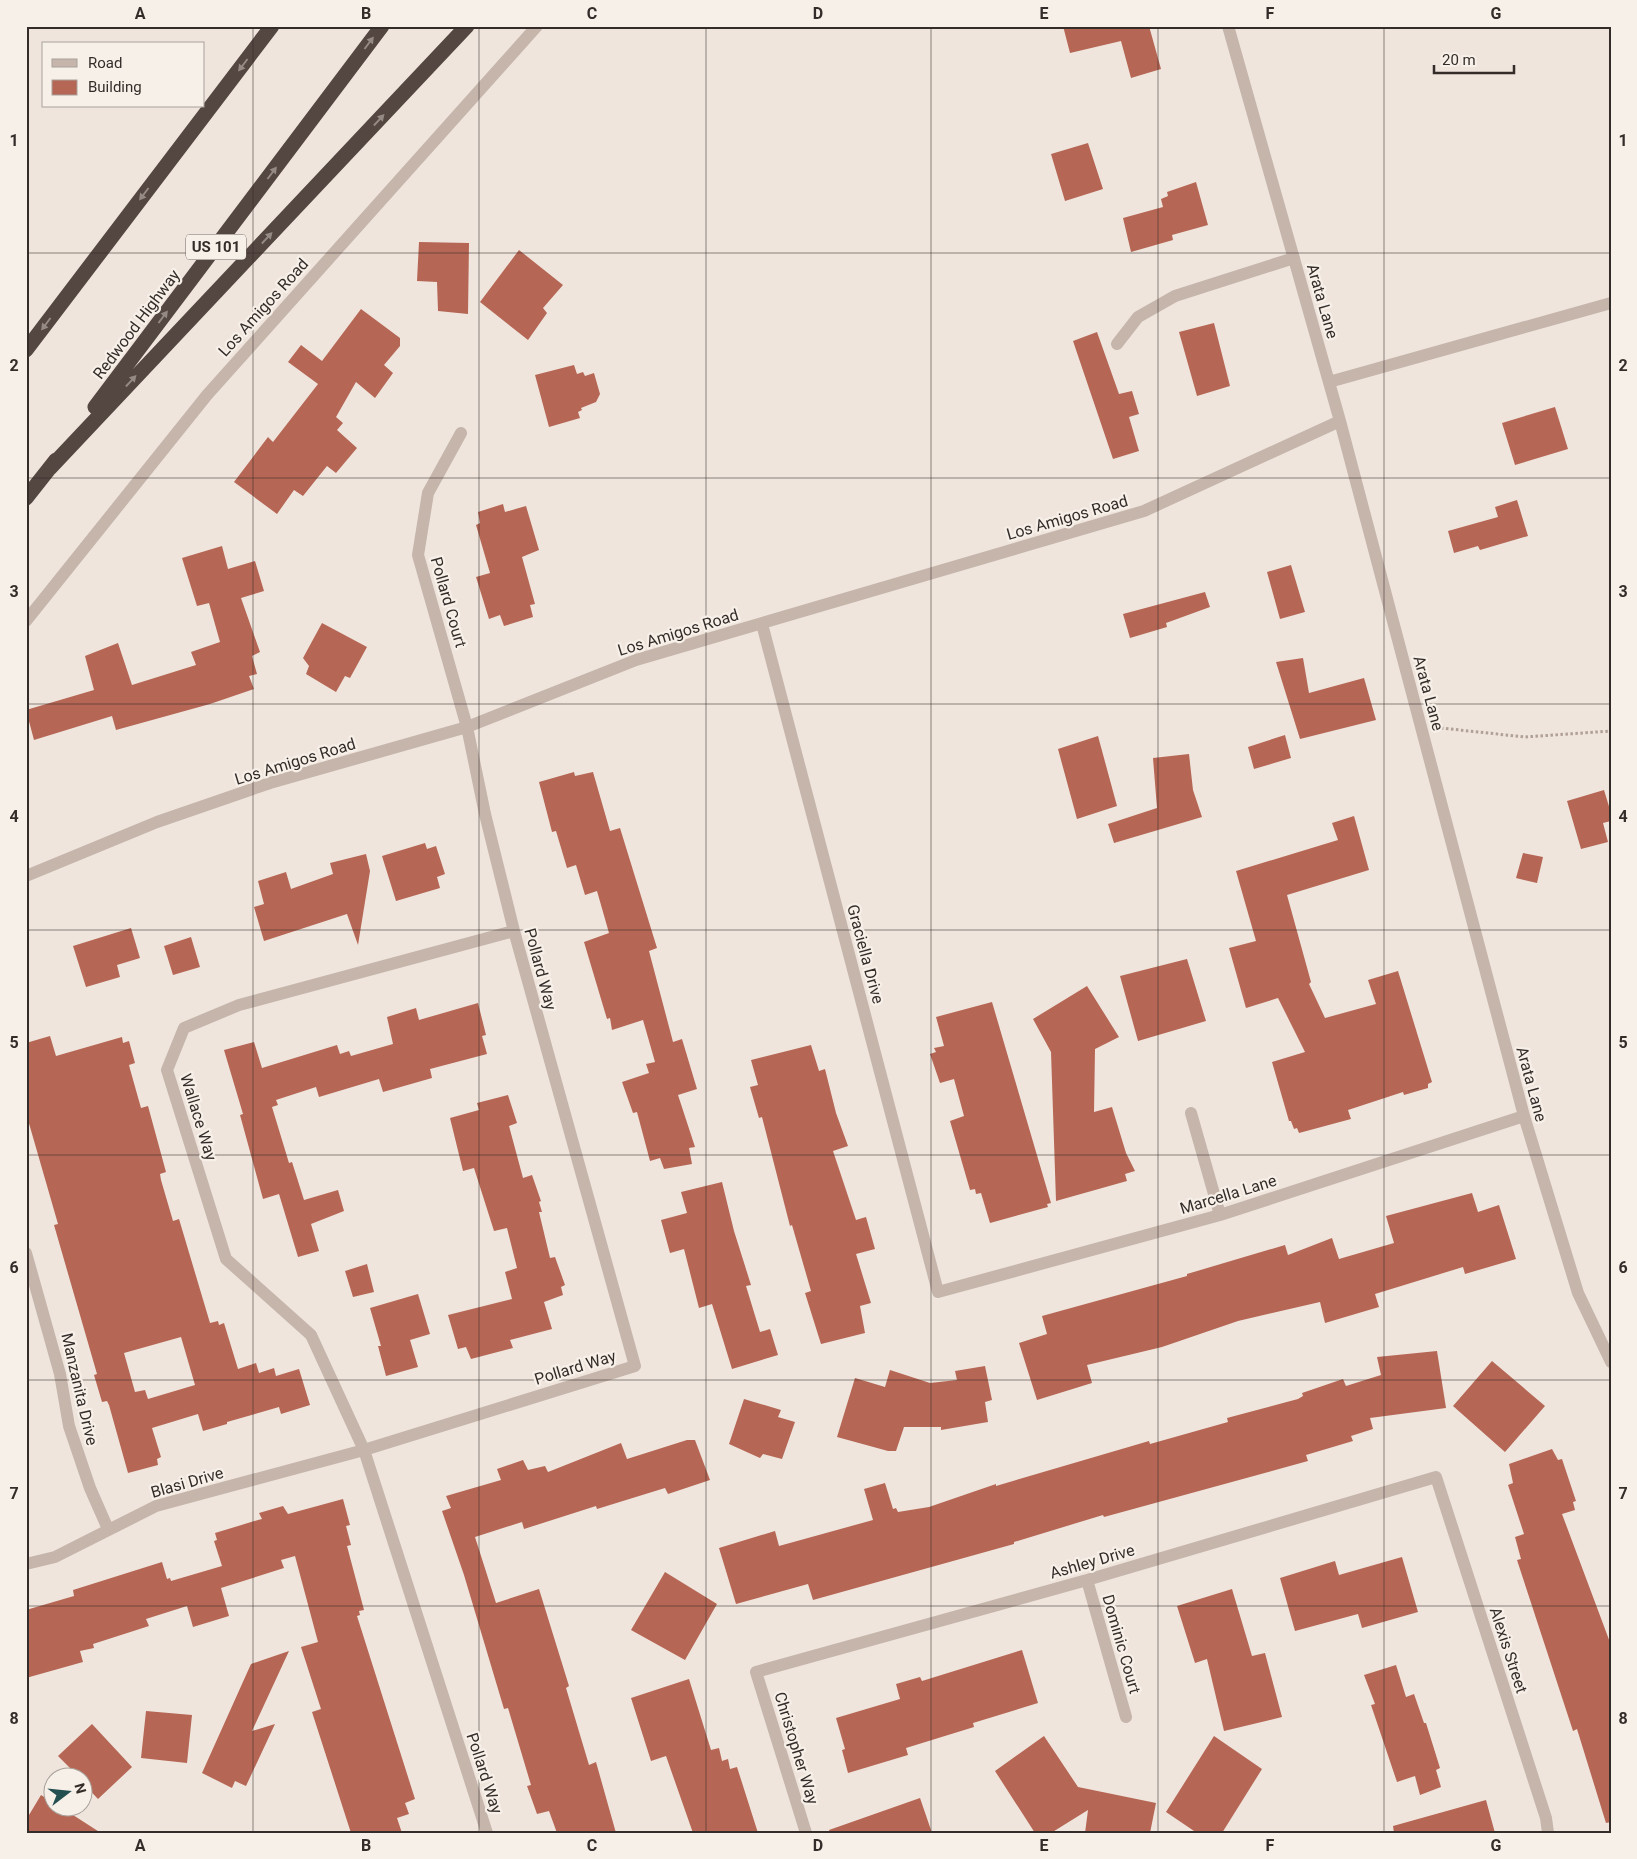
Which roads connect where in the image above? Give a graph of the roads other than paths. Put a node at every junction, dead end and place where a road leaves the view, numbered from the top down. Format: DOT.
graph roads {
  1 [pos="272,26"];
  2 [pos="382,26"];
  3 [pos="467,26"];
  4 [pos="538,26"];
  5 [pos="1228,26"];
  6 [pos="1294,258"];
  7 [pos="1611,303"];
  8 [pos="1118,344"];
  9 [pos="26,350"];
  10 [pos="1328,382"];
  11 [pos="1340,421"];
  12 [pos="461,433"];
  13 [pos="50,468"];
  14 [pos="26,498"];
  15 [pos="26,621"];
  16 [pos="762,624"];
  17 [pos="467,727"];
  18 [pos="26,876"];
  19 [pos="514,931"];
  20 [pos="1191,1113"];
  21 [pos="1524,1116"];
  22 [pos="1220,1215"];
  23 [pos="26,1254"];
  24 [pos="938,1292"];
  25 [pos="1611,1361"];
  26 [pos="364,1450"];
  27 [pos="1436,1477"];
  28 [pos="108,1529"];
  29 [pos="26,1564"];
  30 [pos="1087,1580"];
  31 [pos="756,1672"];
  32 [pos="1126,1717"];
  33 [pos="487,1833"];
  34 [pos="806,1833"];
  35 [pos="1548,1833"];
  1 -- 9 [label="highway, one-way"];
  13 -- 2 [label="highway, Redwood Highway / US 101, one-way"];
  13 -- 3 [label="highway, one-way"];
  4 -- 15 [label="street, Los Amigos Road"];
  5 -- 6 [label="street, Arata Lane"];
  6 -- 8 [label="street"];
  6 -- 10 [label="street, Arata Lane"];
  7 -- 10 [label="street"];
  10 -- 11 [label="street, Arata Lane"];
  11 -- 16 [label="street, Los Amigos Road"];
  11 -- 21 [label="street, Arata Lane"];
  12 -- 17 [label="street, Pollard Court"];
  13 -- 14 [label="highway, Redwood Highway / US 101"];
  16 -- 17 [label="street, Los Amigos Road"];
  16 -- 24 [label="street, Graciella Drive"];
  17 -- 18 [label="street, Los Amigos Road"];
  17 -- 19 [label="street, Pollard Way"];
  19 -- 26 [label="street, Pollard Way"];
  19 -- 26 [label="street, Wallace Way"];
  20 -- 22 [label="street"];
  21 -- 22 [label="street, Marcella Lane"];
  21 -- 25 [label="street, Arata Lane"];
  22 -- 24 [label="street, Marcella Lane"];
  23 -- 28 [label="street, Manzanita Drive"];
  26 -- 28 [label="street, Blasi Drive"];
  26 -- 33 [label="street, Pollard Way"];
  27 -- 30 [label="street, Ashley Drive"];
  27 -- 35 [label="street, Alexis Street"];
  28 -- 29 [label="street, Blasi Drive"];
  30 -- 31 [label="street, Ashley Drive"];
  30 -- 32 [label="street, Dominic Court"];
  31 -- 34 [label="street, Christopher Way"];
}
